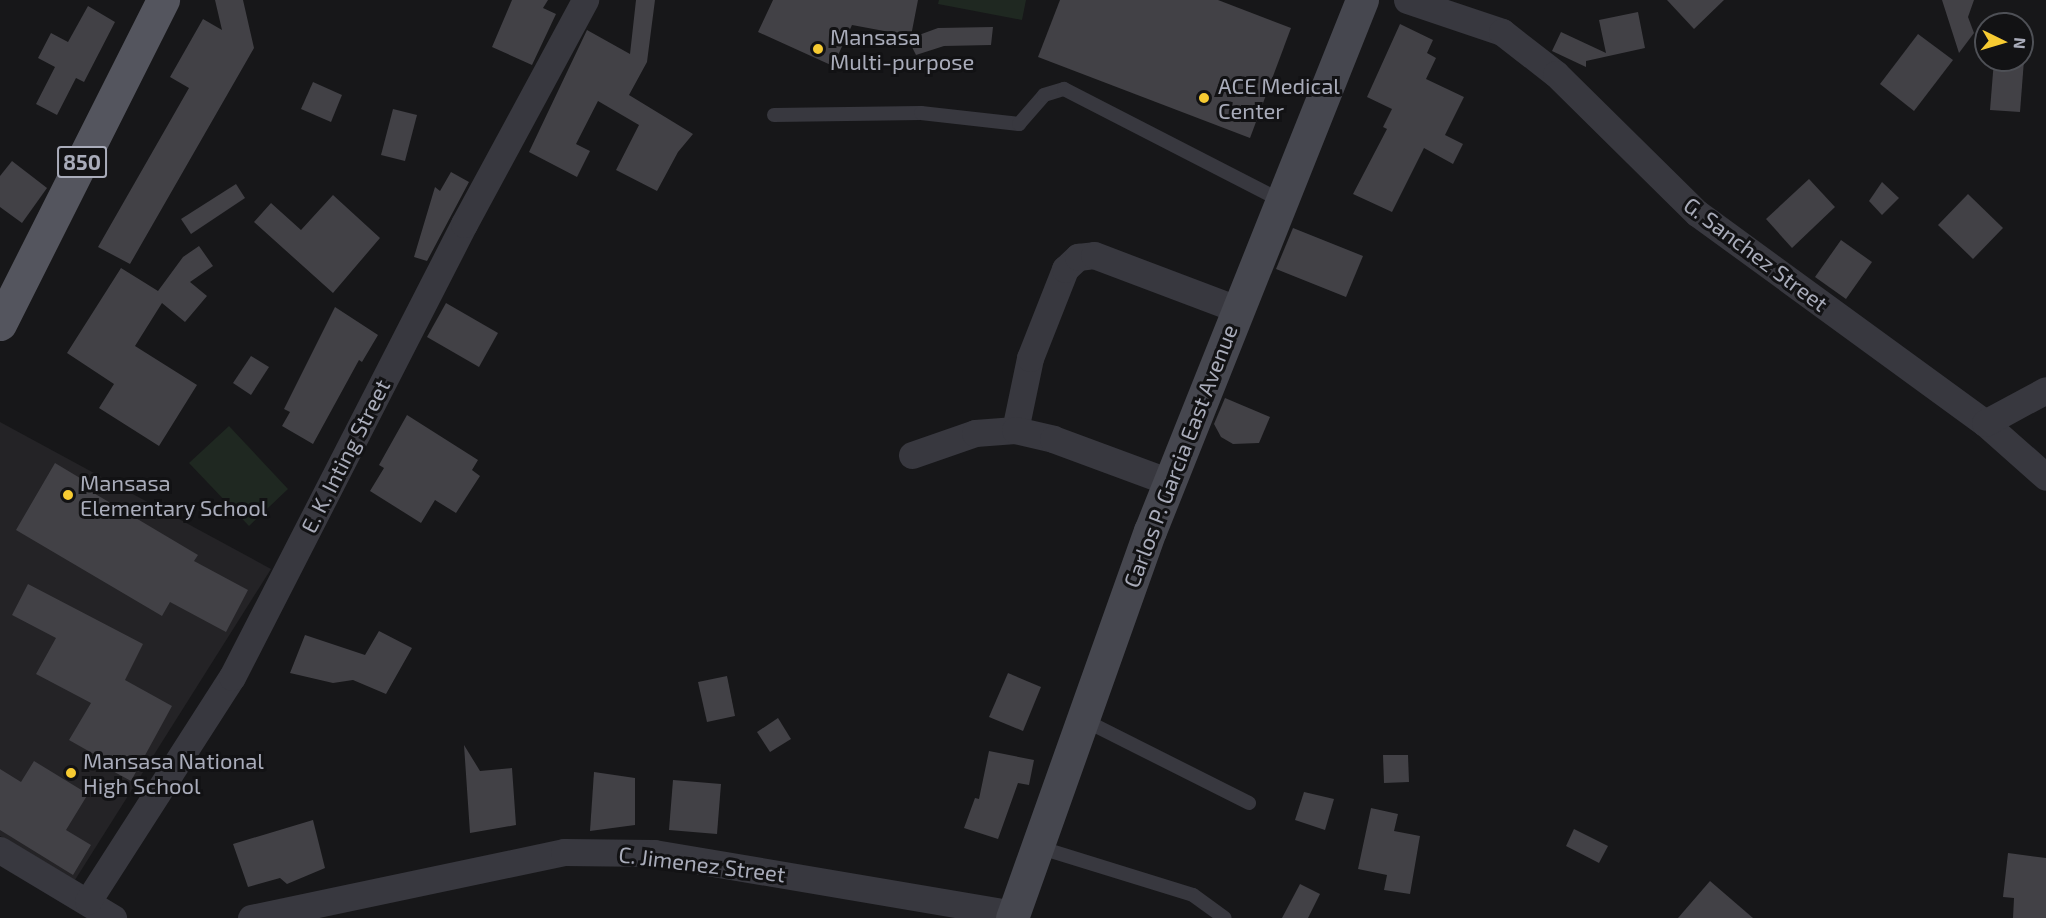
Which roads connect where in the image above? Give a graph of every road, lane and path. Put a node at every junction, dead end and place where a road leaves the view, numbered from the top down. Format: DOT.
graph roads {
  1 [pos="163,0"];
  2 [pos="585,0"];
  3 [pos="1407,0"];
  4 [pos="1356,1"];
  5 [pos="774,115"];
  6 [pos="1280,200"];
  7 [pos="1237,309"];
  8 [pos="0,324"];
  9 [pos="2046,390"];
  10 [pos="1985,423"];
  11 [pos="1015,430"];
  12 [pos="912,455"];
  13 [pos="2046,477"];
  14 [pos="1169,483"];
  15 [pos="1080,718"];
  16 [pos="1249,803"];
  17 [pos="1038,847"];
  18 [pos="0,850"];
  19 [pos="88,901"];
  20 [pos="1012,916"];
  21 [pos="113,918"];
  22 [pos="251,918"];
  23 [pos="1225,918"];
  1 -- 8 [label="main road, 850"];
  2 -- 19 [label="street, E. K. Inting Street"];
  3 -- 10 [label="street, G. Sanchez Street"];
  4 -- 6 [label="main road, Carlos P. Garcia East Avenue"];
  5 -- 6 [label="lane"];
  6 -- 7 [label="main road, Carlos P. Garcia East Avenue"];
  7 -- 11 [label="street"];
  7 -- 14 [label="main road, Carlos P. Garcia East Avenue"];
  9 -- 10 [label="street"];
  10 -- 13 [label="street, G. Sanchez Street"];
  11 -- 12 [label="street"];
  11 -- 14 [label="street"];
  14 -- 15 [label="main road, Carlos P. Garcia East Avenue"];
  15 -- 16 [label="lane"];
  15 -- 17 [label="main road, Carlos P. Garcia East Avenue"];
  17 -- 20 [label="main road, Carlos P. Garcia East Avenue"];
  17 -- 23 [label="lane"];
  18 -- 19 [label="street"];
  19 -- 21 [label="street"];
  20 -- 22 [label="street, C. Jimenez Street"];
}
